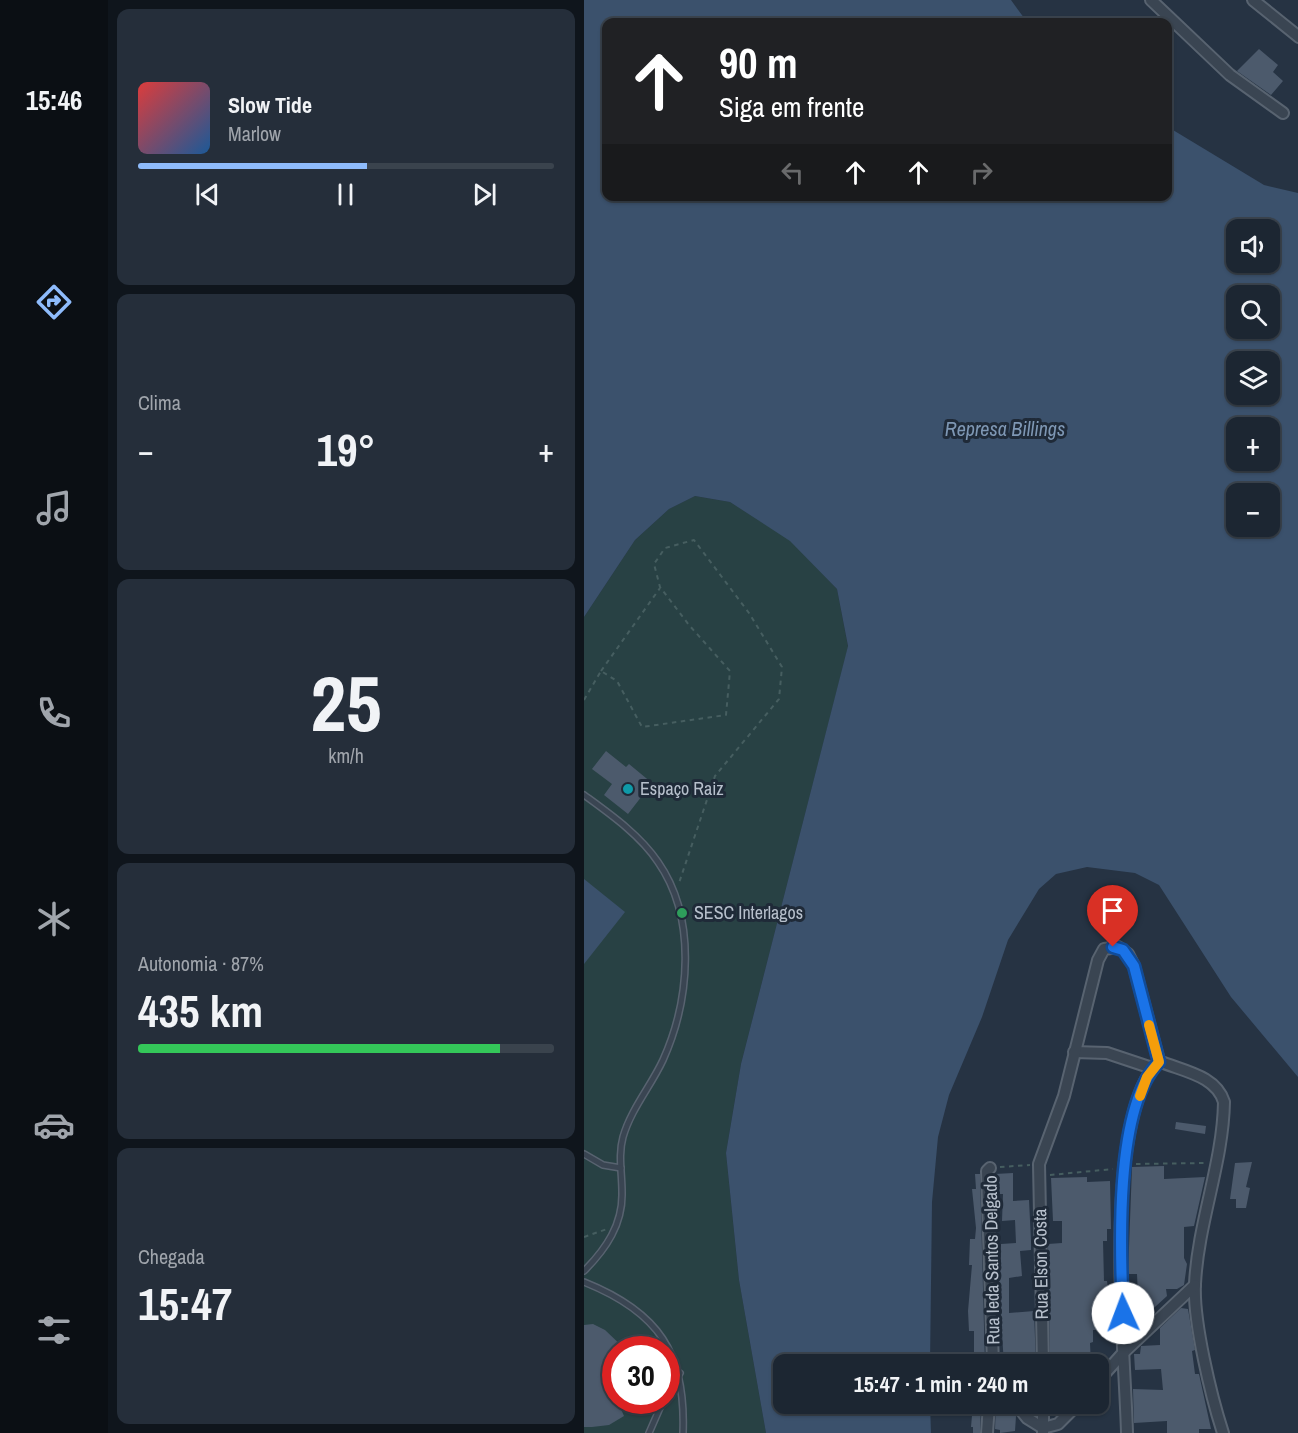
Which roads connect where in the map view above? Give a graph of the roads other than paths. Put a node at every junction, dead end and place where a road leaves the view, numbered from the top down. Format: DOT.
graph roads {
  1 [pos="1151,0"];
  2 [pos="1253,0"];
  3 [pos="1170,18"];
  4 [pos="1172,20"];
  5 [pos="1298,37"];
  6 [pos="1283,113"];
  7 [pos="584,795"];
  8 [pos="1074,1052"];
  9 [pos="1156,1065"];
  10 [pos="584,1154"];
  11 [pos="620,1168"];
  12 [pos="990,1168"];
  13 [pos="584,1271"];
  14 [pos="584,1282"];
  15 [pos="1195,1285"];
  16 [pos="660,1336"];
  17 [pos="1124,1352"];
  18 [pos="993,1354"];
  19 [pos="1043,1354"];
  20 [pos="1109,1369"];
  21 [pos="680,1373"];
  22 [pos="657,1414"];
  23 [pos="989,1414"];
  24 [pos="1024,1414"];
  25 [pos="1043,1414"];
  26 [pos="1068,1414"];
  27 [pos="1043,1430"];
  28 [pos="649,1433"];
  29 [pos="683,1433"];
  30 [pos="988,1433"];
  31 [pos="1127,1433"];
  32 [pos="1223,1433"];
  1 -- 3 [label="street"];
  2 -- 5 [label="street"];
  4 -- 6 [label="street"];
  7 -- 11 [label="lane"];
  8 -- 9 [label="street"];
  8 -- 9 [label="street"];
  8 -- 19 [label="street, Rua Elson Costa"];
  9 -- 15 [label="street"];
  9 -- 17 [label="street"];
  10 -- 11 [label="lane"];
  11 -- 13 [label="lane"];
  12 -- 18 [label="street, Rua Ieda Santos Delgado"];
  14 -- 16 [label="lane"];
  15 -- 17 [label="street"];
  15 -- 32 [label="street"];
  17 -- 20 [label="street"];
  17 -- 31 [label="street"];
  21 -- 29 [label="lane"];
  22 -- 28 [label="lane"];
  23 -- 30 [label="street"];
  24 -- 27 [label="street"];
  25 -- 27 [label="street"];
  26 -- 27 [label="street"];
}
